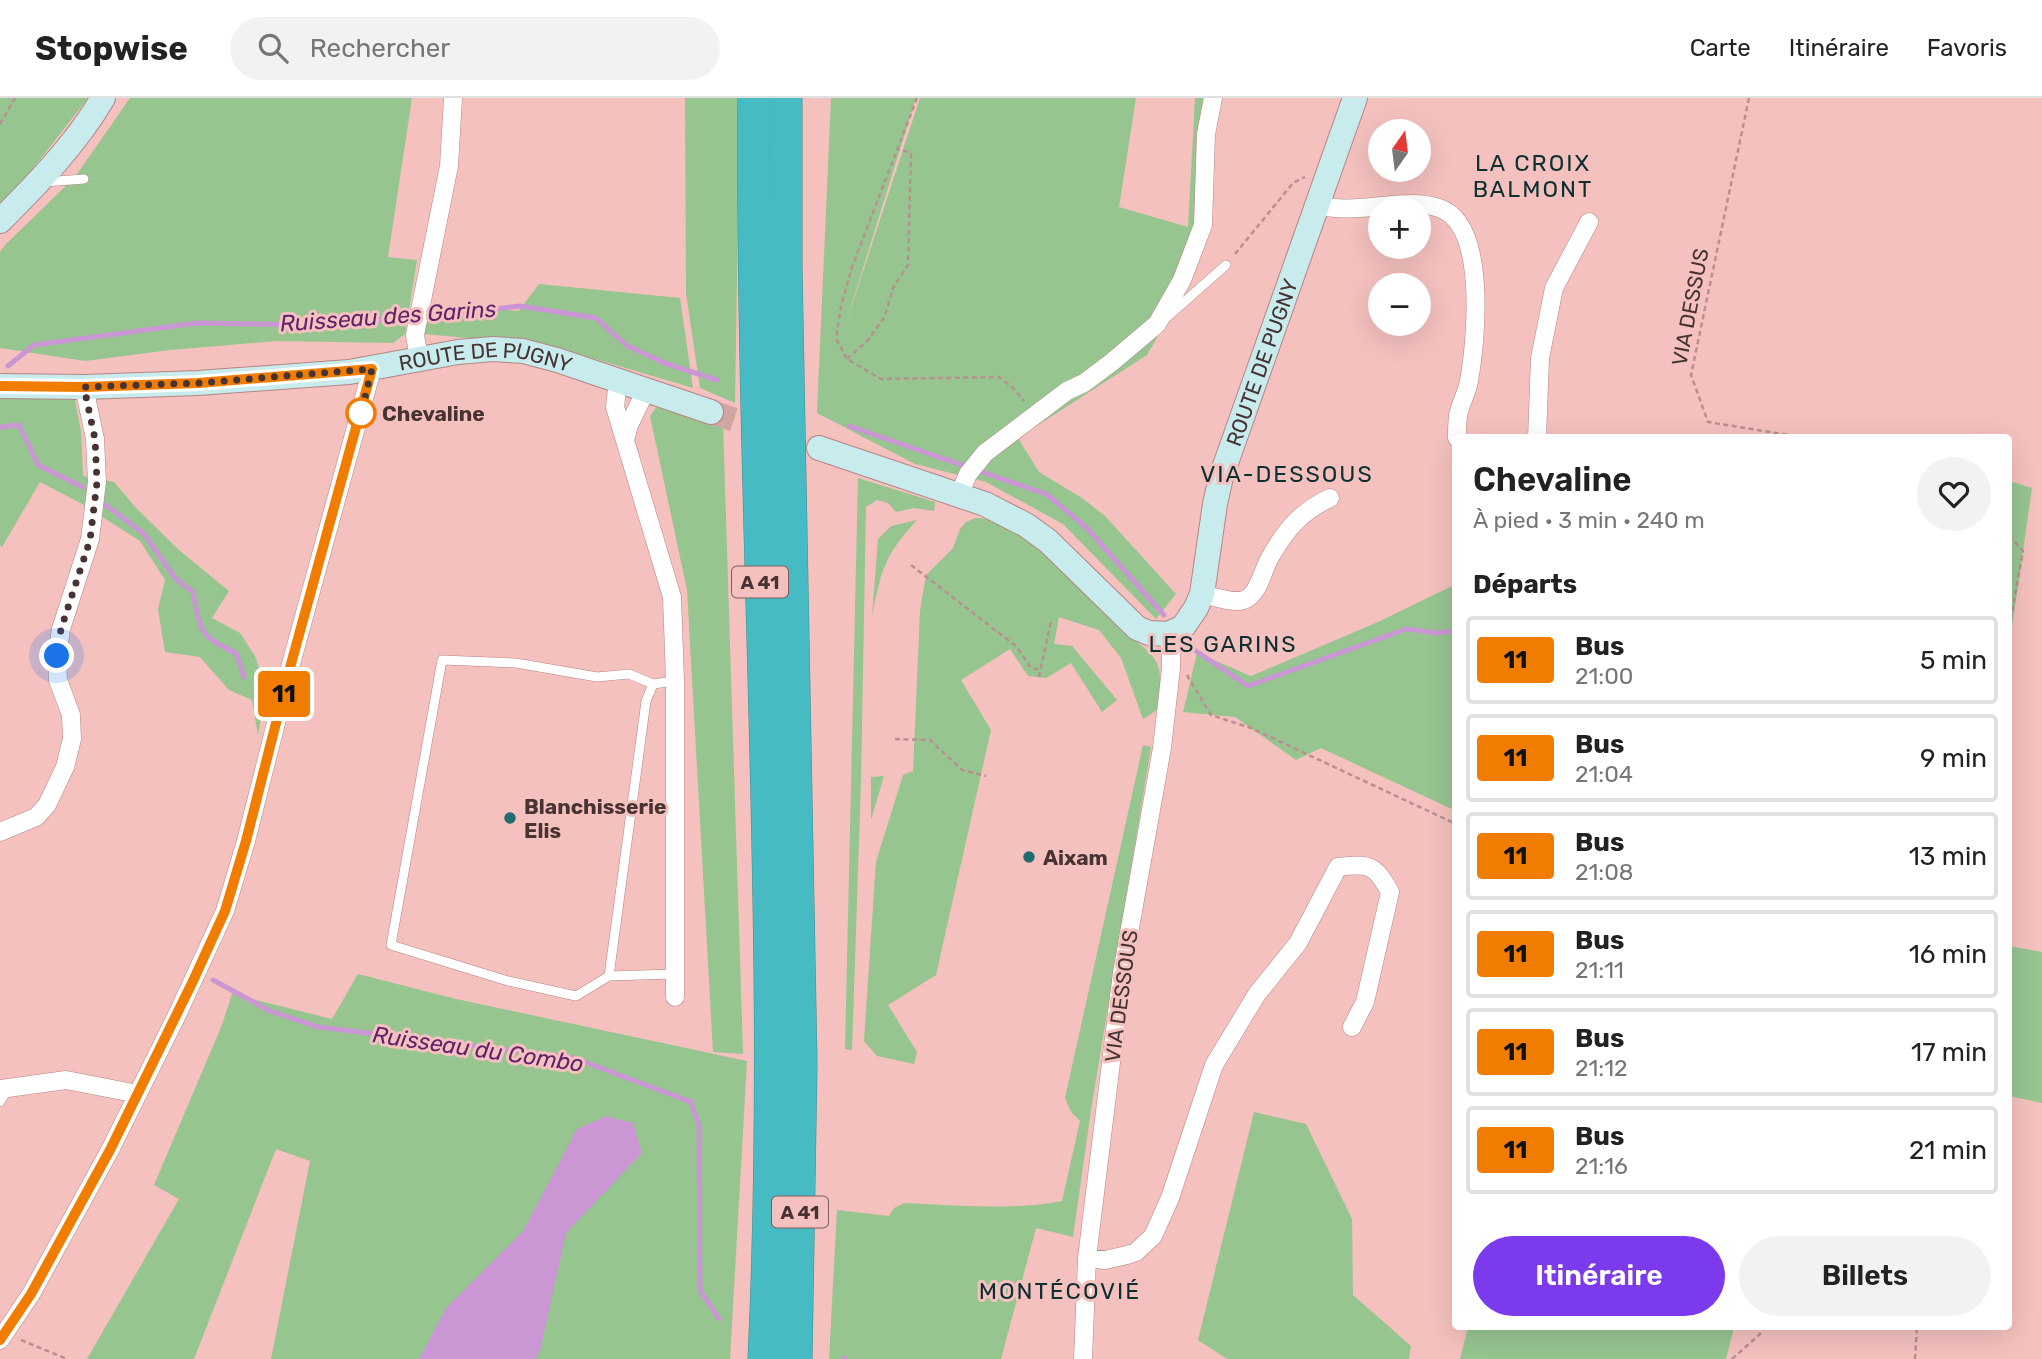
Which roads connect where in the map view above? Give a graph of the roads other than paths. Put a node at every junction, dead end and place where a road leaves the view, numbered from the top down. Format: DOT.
graph roads {
  1 [pos="103,98"];
  2 [pos="453,98"];
  3 [pos="754,98"];
  4 [pos="786,98"];
  5 [pos="1213,98"];
  6 [pos="1355,98"];
  7 [pos="84,179"];
  8 [pos="38,183"];
  9 [pos="1317,205"];
  10 [pos="0,221"];
  11 [pos="1589,222"];
  12 [pos="1226,265"];
  13 [pos="1157,324"];
  14 [pos="417,347"];
  15 [pos="372,369"];
  16 [pos="618,380"];
  17 [pos="0,386"];
  18 [pos="84,387"];
  19 [pos="646,390"];
  20 [pos="711,412"];
  21 [pos="1457,434"];
  22 [pos="1537,434"];
  23 [pos="625,440"];
  24 [pos="819,448"];
  25 [pos="969,476"];
  26 [pos="1330,498"];
  27 [pos="1202,594"];
  28 [pos="1168,634"];
  29 [pos="675,681"];
  30 [pos="653,684"];
  31 [pos="0,832"];
  32 [pos="674,974"];
  33 [pos="609,976"];
  34 [pos="675,997"];
  35 [pos="1352,1027"];
  36 [pos="3,1093"];
  37 [pos="138,1094"];
  38 [pos="1087,1258"];
  39 [pos="2,1337"];
  40 [pos="764,1359"];
  41 [pos="796,1359"];
  42 [pos="1083,1359"];
  1 -- 8 [label="street"];
  2 -- 14 [label="street"];
  3 -- 40 [label="highway, A 41"];
  4 -- 41 [label="highway, A 41"];
  5 -- 13 [label="street"];
  6 -- 9 [label="street, ROUTE DE PUGNY"];
  7 -- 8 [label="lane"];
  8 -- 10 [label="street"];
  9 -- 21 [label="street"];
  9 -- 27 [label="street, ROUTE DE PUGNY"];
  11 -- 22 [label="street"];
  12 -- 13 [label="lane"];
  13 -- 25 [label="street"];
  14 -- 15 [label="street, ROUTE DE PUGNY"];
  14 -- 16 [label="street, ROUTE DE PUGNY"];
  15 -- 18 [label="street, ROUTE DE PUGNY"];
  15 -- 37 [label="street"];
  16 -- 19 [label="street, ROUTE DE PUGNY"];
  16 -- 23 [label="street"];
  17 -- 18 [label="street, ROUTE DE PUGNY"];
  18 -- 31 [label="street"];
  19 -- 20 [label="street, ROUTE DE PUGNY"];
  19 -- 23 [label="street"];
  23 -- 29 [label="street"];
  24 -- 25 [label="street"];
  25 -- 28 [label="street"];
  26 -- 27 [label="street"];
  27 -- 28 [label="street, ROUTE DE PUGNY"];
  28 -- 38 [label="street, VIA DESSOUS"];
  29 -- 30 [label="lane"];
  29 -- 32 [label="street"];
  30 -- 33 [label="lane"];
  30 -- 33 [label="lane"];
  32 -- 33 [label="lane"];
  32 -- 34 [label="street"];
  35 -- 38 [label="street"];
  36 -- 37 [label="street"];
  37 -- 39 [label="street"];
  38 -- 42 [label="street, VIA DESSOUS"];
}
